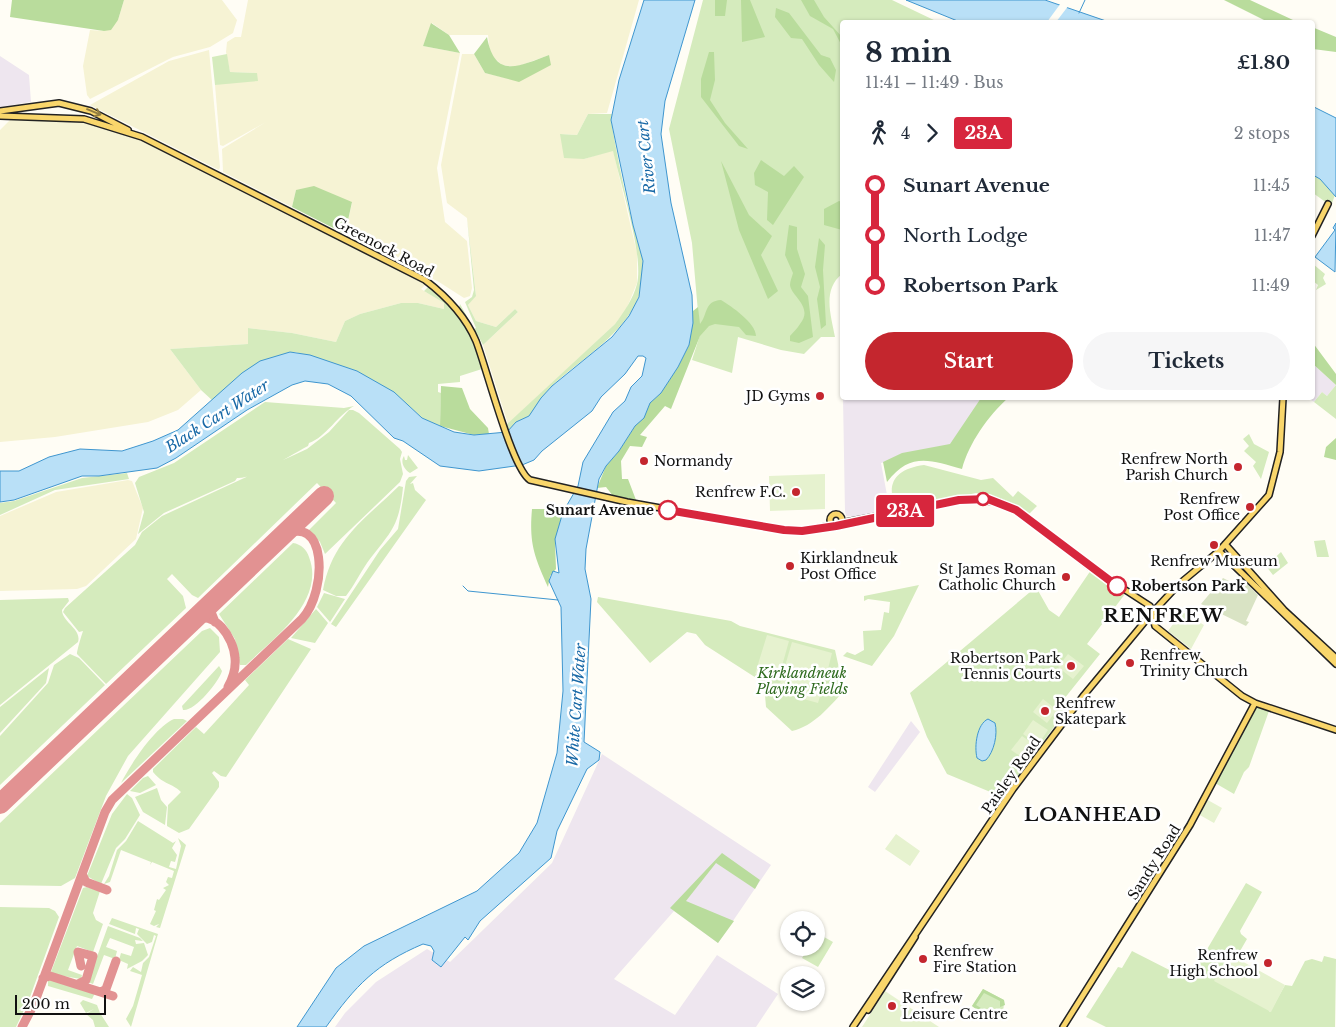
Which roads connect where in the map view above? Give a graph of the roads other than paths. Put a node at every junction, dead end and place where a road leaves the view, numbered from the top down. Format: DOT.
graph roads {
  1 [pos="26,107"];
  2 [pos="0,111"];
  3 [pos="0,116"];
  4 [pos="28,116"];
  5 [pos="130,132"];
  6 [pos="1328,204"];
  7 [pos="1315,230"];
  8 [pos="1283,400"];
  9 [pos="844,521"];
  10 [pos="831,522"];
  11 [pos="1225,544"];
  12 [pos="1219,551"];
  13 [pos="1152,613"];
  14 [pos="1324,650"];
  15 [pos="1336,658"];
  16 [pos="1336,664"];
  17 [pos="1255,703"];
  18 [pos="1336,730"];
  19 [pos="916,934"];
  20 [pos="853,1027"];
  21 [pos="857,1027"];
  22 [pos="1063,1027"];
  1 -- 2 [label="main road, Greenock Road"];
  1 -- 4 [label="main road"];
  1 -- 5 [label="main road, Greenock Road, one-way"];
  3 -- 4 [label="main road, Greenock Road"];
  4 -- 5 [label="main road, Greenock Road"];
  5 -- 10 [label="main road, Greenock Road"];
  6 -- 7 [label="main road"];
  8 -- 11 [label="main road, Paisley Road"];
  9 -- 10 [label="main road"];
  9 -- 10 [label="main road"];
  9 -- 13 [label="main road"];
  11 -- 12 [label="main road, Paisley Road"];
  11 -- 14 [label="main road"];
  12 -- 13 [label="main road, Paisley Road"];
  12 -- 14 [label="main road"];
  13 -- 17 [label="main road"];
  13 -- 19 [label="main road, Paisley Road"];
  14 -- 15 [label="main road"];
  14 -- 16 [label="main road"];
  17 -- 18 [label="main road"];
  17 -- 22 [label="main road, Sandy Road"];
  19 -- 20 [label="main road, Paisley Road"];
  19 -- 21 [label="main road, Paisley Road"];
}
